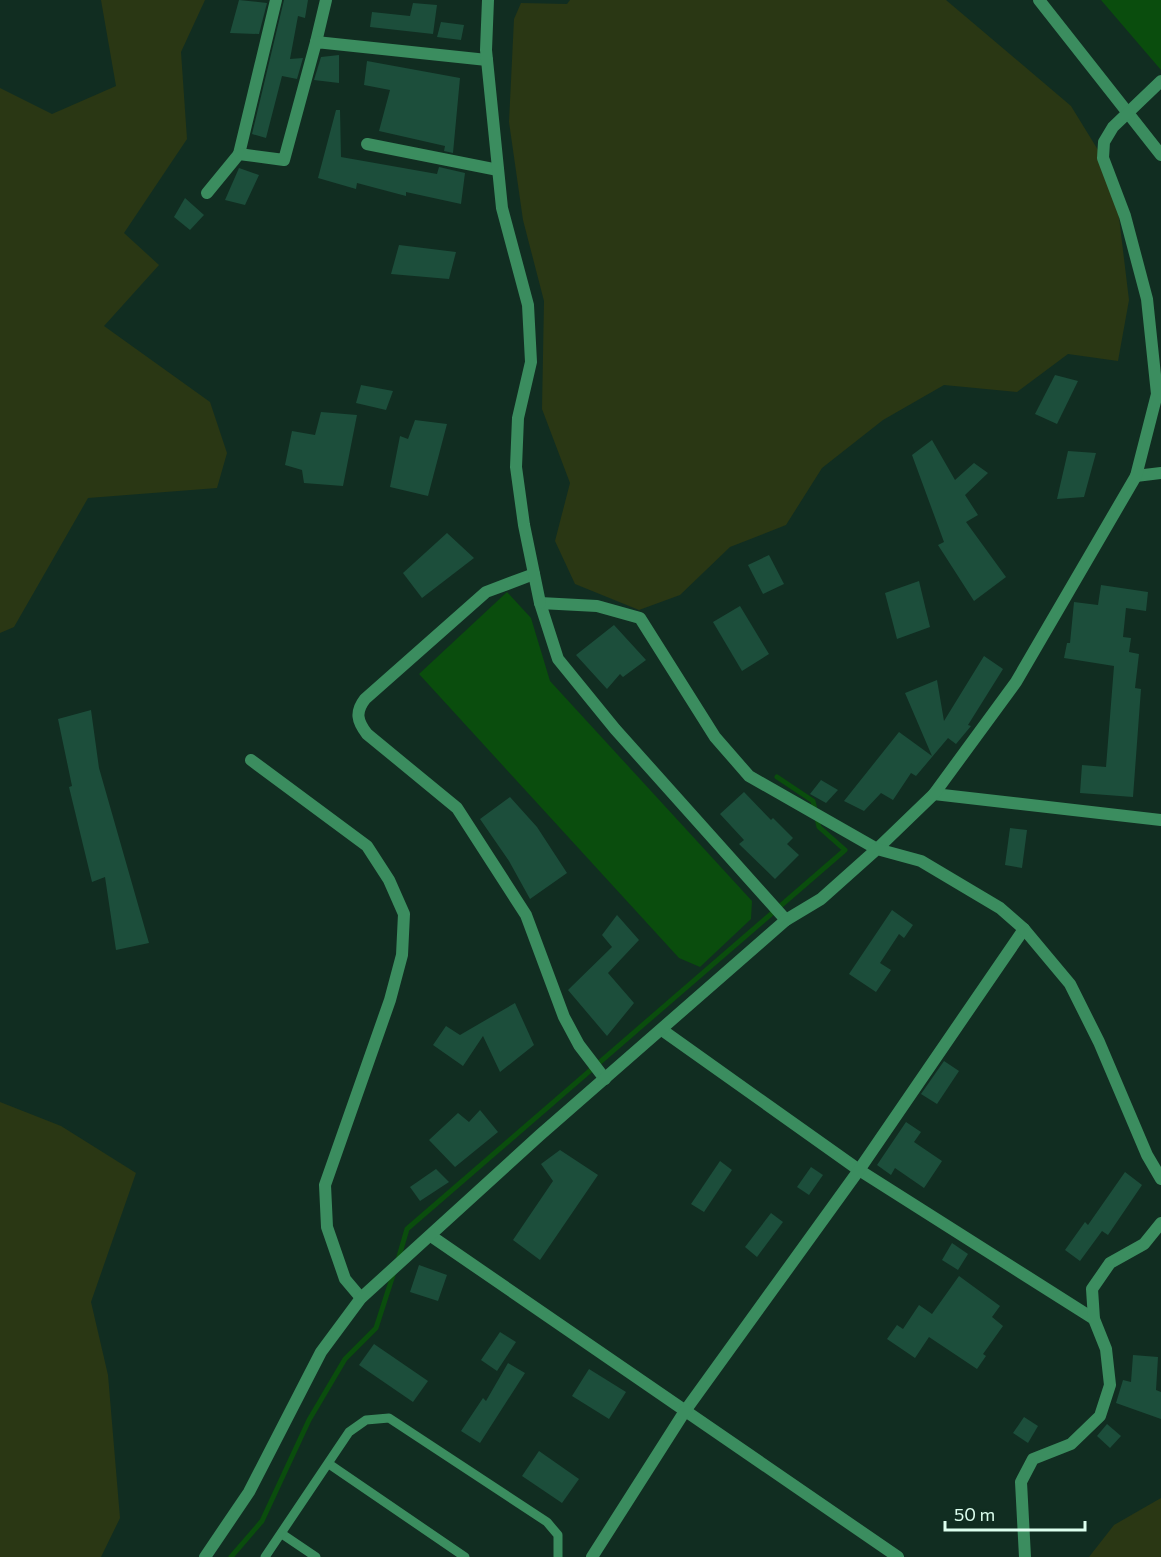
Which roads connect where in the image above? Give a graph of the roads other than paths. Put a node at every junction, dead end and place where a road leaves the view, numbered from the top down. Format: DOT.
graph roads {
  1 [pos="276,0"];
  2 [pos="326,0"];
  3 [pos="1039,0"];
  4 [pos="487,2"];
  5 [pos="316,42"];
  6 [pos="487,60"];
  7 [pos="1161,81"];
  8 [pos="1127,114"];
  9 [pos="367,144"];
  10 [pos="238,154"];
  11 [pos="1161,155"];
  12 [pos="498,170"];
  13 [pos="207,193"];
  14 [pos="1161,472"];
  15 [pos="1136,476"];
  16 [pos="534,574"];
  17 [pos="540,603"];
  18 [pos="251,760"];
  19 [pos="934,794"];
  20 [pos="1161,820"];
  21 [pos="877,849"];
  22 [pos="786,920"];
  23 [pos="1024,929"];
  24 [pos="662,1030"];
  25 [pos="605,1079"];
  26 [pos="860,1170"];
  27 [pos="1161,1179"];
  28 [pos="1161,1223"];
  29 [pos="431,1236"];
  30 [pos="361,1298"];
  31 [pos="1094,1319"];
  32 [pos="685,1411"];
  33 [pos="329,1464"];
  34 [pos="282,1534"];
  35 [pos="205,1557"];
  36 [pos="265,1557"];
  37 [pos="316,1557"];
  38 [pos="465,1557"];
  39 [pos="558,1557"];
  40 [pos="592,1557"];
  41 [pos="898,1557"];
  42 [pos="1025,1557"];
  1 -- 10 [label="street"];
  2 -- 5 [label="street"];
  3 -- 8 [label="street"];
  4 -- 6 [label="street"];
  5 -- 6 [label="street"];
  5 -- 10 [label="street"];
  6 -- 12 [label="street"];
  7 -- 8 [label="street"];
  8 -- 11 [label="street"];
  8 -- 15 [label="street"];
  9 -- 12 [label="street"];
  10 -- 13 [label="street"];
  12 -- 16 [label="street"];
  14 -- 15 [label="street"];
  15 -- 19 [label="street"];
  16 -- 17 [label="street"];
  16 -- 25 [label="street"];
  17 -- 21 [label="street"];
  17 -- 22 [label="street"];
  18 -- 30 [label="street"];
  19 -- 20 [label="street"];
  19 -- 21 [label="street"];
  21 -- 22 [label="street"];
  21 -- 23 [label="street"];
  22 -- 24 [label="street"];
  23 -- 26 [label="street"];
  23 -- 27 [label="street"];
  24 -- 25 [label="street"];
  24 -- 26 [label="street"];
  25 -- 29 [label="street"];
  26 -- 31 [label="street"];
  26 -- 32 [label="street"];
  28 -- 31 [label="street"];
  29 -- 30 [label="street"];
  29 -- 32 [label="street"];
  30 -- 35 [label="street"];
  31 -- 42 [label="street"];
  32 -- 40 [label="street"];
  32 -- 41 [label="street"];
  33 -- 34 [label="lane"];
  33 -- 38 [label="lane"];
  33 -- 39 [label="lane"];
  34 -- 36 [label="lane"];
  34 -- 37 [label="lane"];
}
